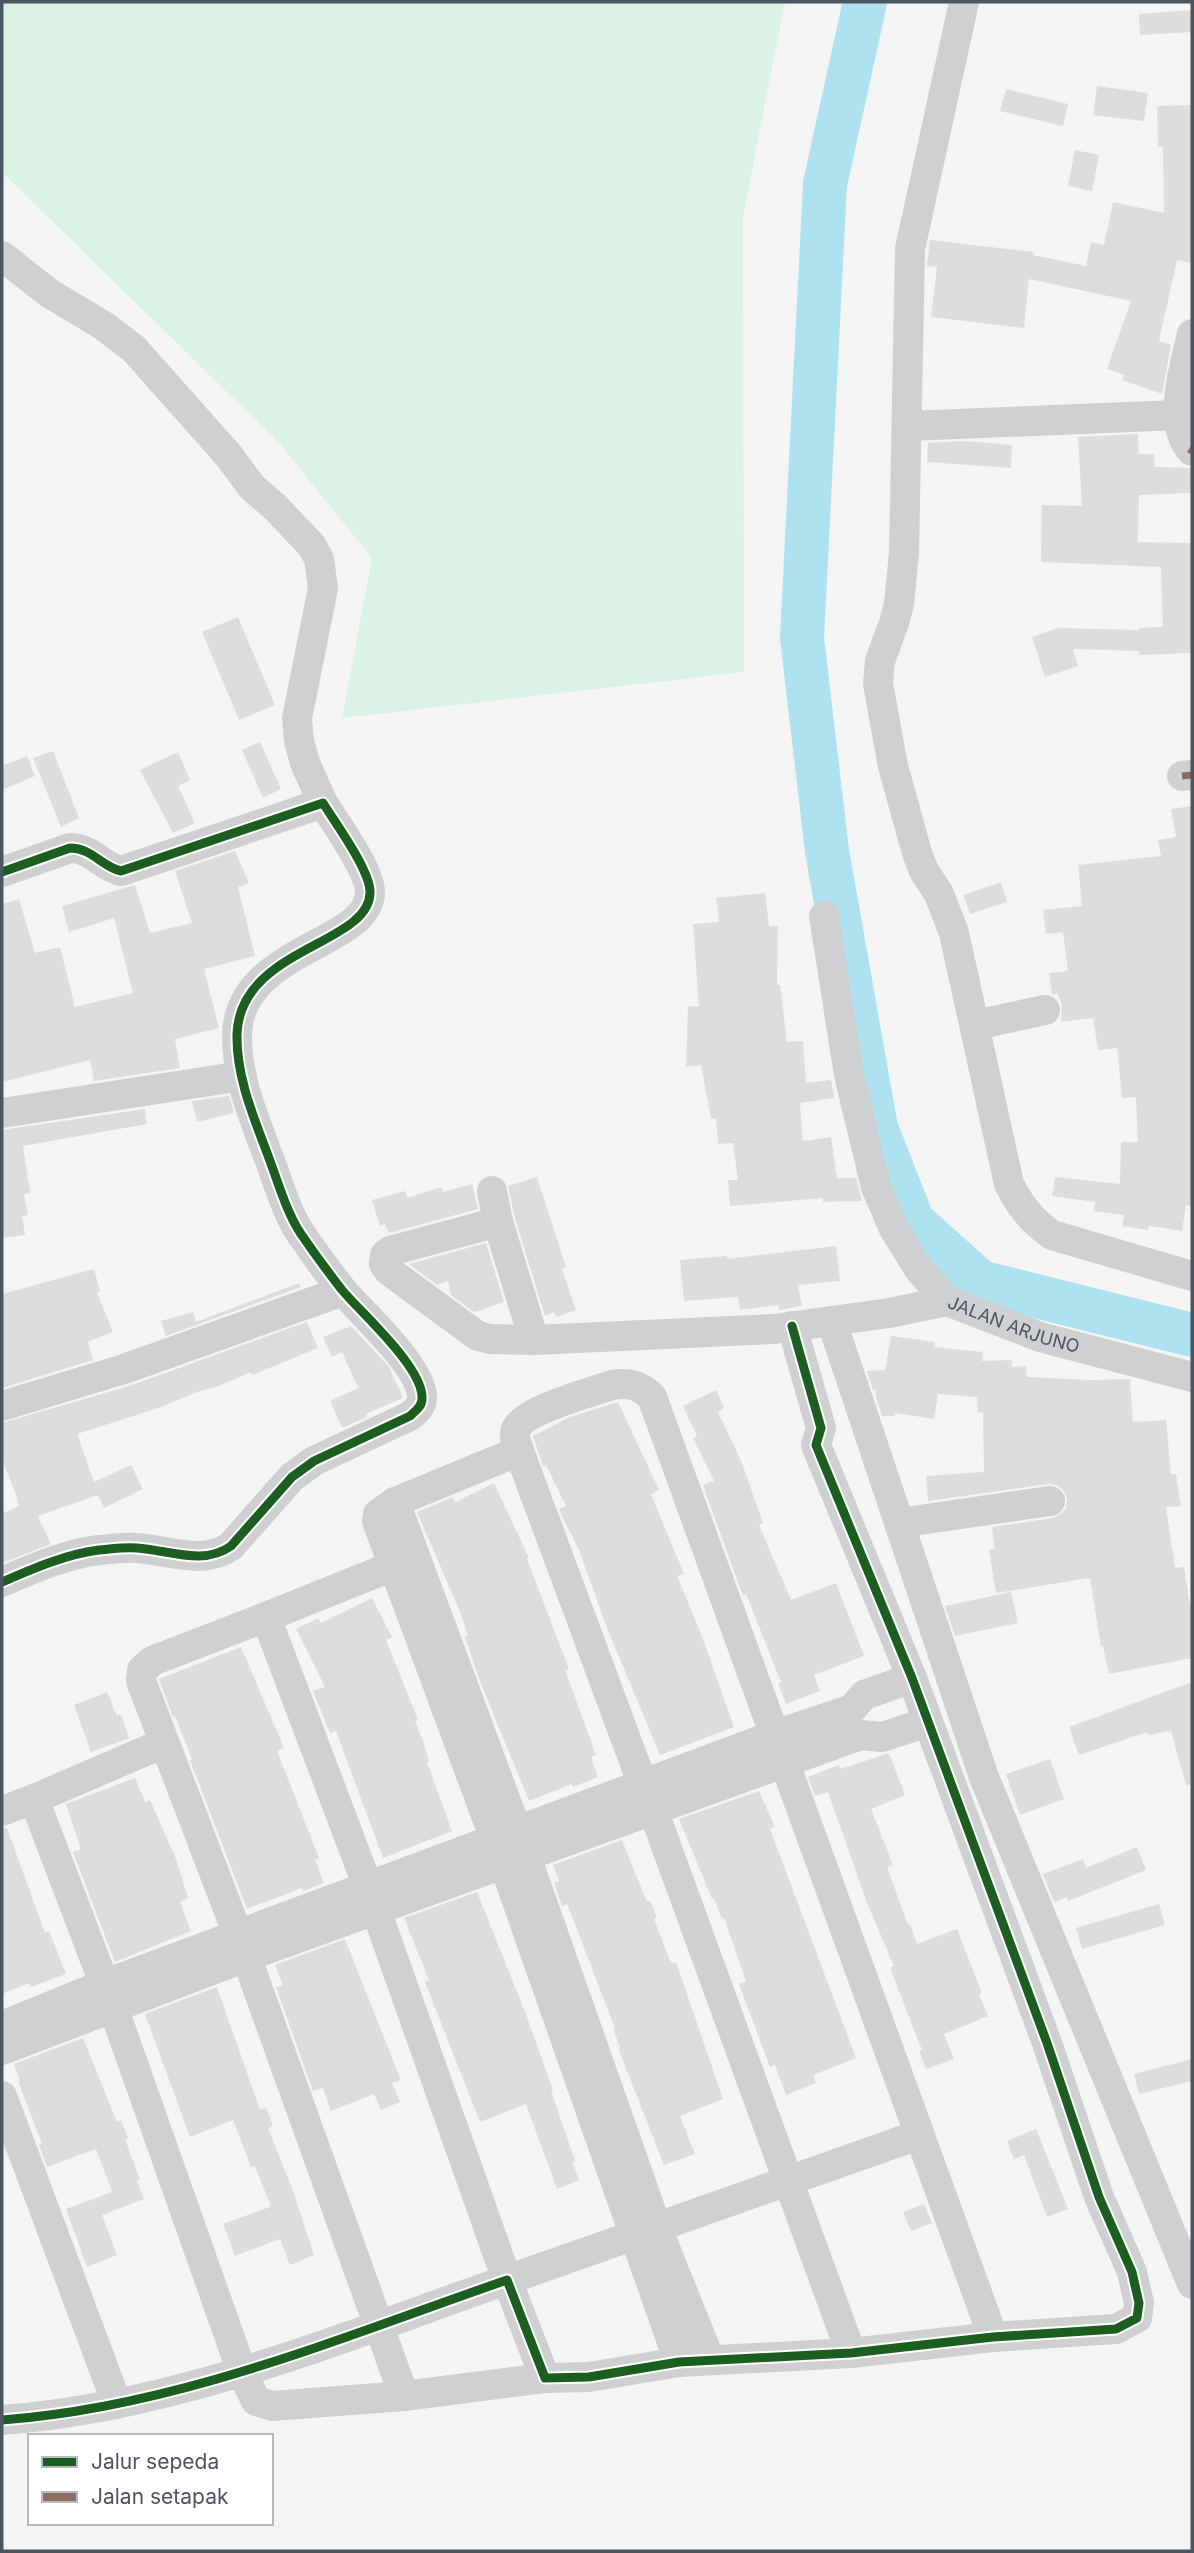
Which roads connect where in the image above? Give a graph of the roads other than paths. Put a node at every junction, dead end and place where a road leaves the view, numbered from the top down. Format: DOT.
graph roads {
  1 [pos="964,2"];
  2 [pos="2,256"];
  3 [pos="1192,334"];
  4 [pos="1180,415"];
  5 [pos="908,426"];
  6 [pos="1192,451"];
  7 [pos="323,803"];
  8 [pos="2,872"];
  9 [pos="824,916"];
  10 [pos="1045,1010"];
  11 [pos="975,1025"];
  12 [pos="242,1076"];
  13 [pos="2,1113"];
  14 [pos="492,1191"];
  15 [pos="498,1222"];
  16 [pos="1192,1276"];
  17 [pos="343,1291"];
  18 [pos="947,1301"];
  19 [pos="832,1322"];
  20 [pos="783,1328"];
  21 [pos="534,1340"];
  22 [pos="1192,1377"];
  23 [pos="2,1406"];
  24 [pos="519,1451"];
  25 [pos="1050,1500"];
  26 [pos="395,1502"];
  27 [pos="900,1523"];
  28 [pos="393,1566"];
  29 [pos="2,1581"];
  30 [pos="266,1617"];
  31 [pos="912,1678"];
  32 [pos="856,1722"];
  33 [pos="928,1722"];
  34 [pos="164,1743"];
  35 [pos="780,1749"];
  36 [pos="648,1798"];
  37 [pos="34,1800"];
  38 [pos="2,1811"];
  39 [pos="510,1848"];
  40 [pos="372,1898"];
  41 [pos="242,1946"];
  42 [pos="109,1996"];
  43 [pos="2,2026"];
  44 [pos="2,2050"];
  45 [pos="2,2096"];
  46 [pos="918,2135"];
  47 [pos="787,2181"];
  48 [pos="647,2232"];
  49 [pos="506,2280"];
  50 [pos="1192,2284"];
  51 [pos="378,2325"];
  52 [pos="992,2337"];
  53 [pos="851,2353"];
  54 [pos="710,2360"];
  55 [pos="679,2362"];
  56 [pos="242,2372"];
  57 [pos="545,2378"];
  58 [pos="404,2396"];
  59 [pos="117,2404"];
  60 [pos="2,2420"];
  1 -- 5 [label="street"];
  2 -- 7 [label="street"];
  3 -- 4 [label="street"];
  4 -- 5 [label="street"];
  4 -- 6 [label="street"];
  5 -- 11 [label="street"];
  7 -- 8 [label="street"];
  7 -- 12 [label="street"];
  9 -- 18 [label="street"];
  10 -- 11 [label="street"];
  11 -- 16 [label="street"];
  12 -- 13 [label="street"];
  12 -- 17 [label="street"];
  14 -- 15 [label="street"];
  15 -- 21 [label="street"];
  15 -- 21 [label="street, JALAN ARJUNO"];
  17 -- 23 [label="street"];
  17 -- 29 [label="street"];
  18 -- 19 [label="street, JALAN ARJUNO"];
  18 -- 22 [label="street, JALAN ARJUNO"];
  19 -- 20 [label="street, JALAN ARJUNO"];
  19 -- 27 [label="street"];
  20 -- 21 [label="street, JALAN ARJUNO"];
  20 -- 31 [label="street"];
  24 -- 26 [label="street"];
  24 -- 35 [label="street"];
  24 -- 36 [label="street"];
  25 -- 27 [label="street"];
  26 -- 28 [label="street"];
  26 -- 39 [label="street"];
  27 -- 50 [label="street"];
  28 -- 30 [label="street"];
  28 -- 39 [label="street"];
  30 -- 34 [label="street"];
  30 -- 40 [label="street"];
  31 -- 32 [label="street"];
  31 -- 33 [label="street"];
  32 -- 33 [label="street"];
  32 -- 35 [label="street"];
  33 -- 52 [label="street"];
  34 -- 37 [label="street"];
  34 -- 41 [label="street"];
  35 -- 36 [label="street"];
  35 -- 46 [label="street"];
  36 -- 39 [label="street"];
  36 -- 47 [label="street"];
  37 -- 38 [label="street"];
  37 -- 42 [label="street"];
  39 -- 40 [label="street"];
  39 -- 48 [label="street"];
  40 -- 41 [label="street"];
  40 -- 49 [label="street"];
  41 -- 42 [label="street"];
  41 -- 51 [label="street"];
  42 -- 43 [label="street"];
  42 -- 44 [label="street"];
  42 -- 56 [label="street"];
  45 -- 59 [label="street"];
  46 -- 47 [label="street"];
  46 -- 52 [label="street"];
  47 -- 48 [label="street"];
  47 -- 53 [label="street"];
  48 -- 49 [label="street"];
  48 -- 54 [label="street"];
  48 -- 55 [label="street"];
  49 -- 51 [label="street"];
  49 -- 57 [label="street"];
  51 -- 56 [label="street"];
  51 -- 58 [label="street"];
  52 -- 53 [label="street"];
  53 -- 54 [label="street"];
  54 -- 55 [label="street"];
  55 -- 57 [label="street"];
  56 -- 58 [label="street"];
  56 -- 59 [label="street"];
  57 -- 58 [label="street"];
  59 -- 60 [label="street"];
}
